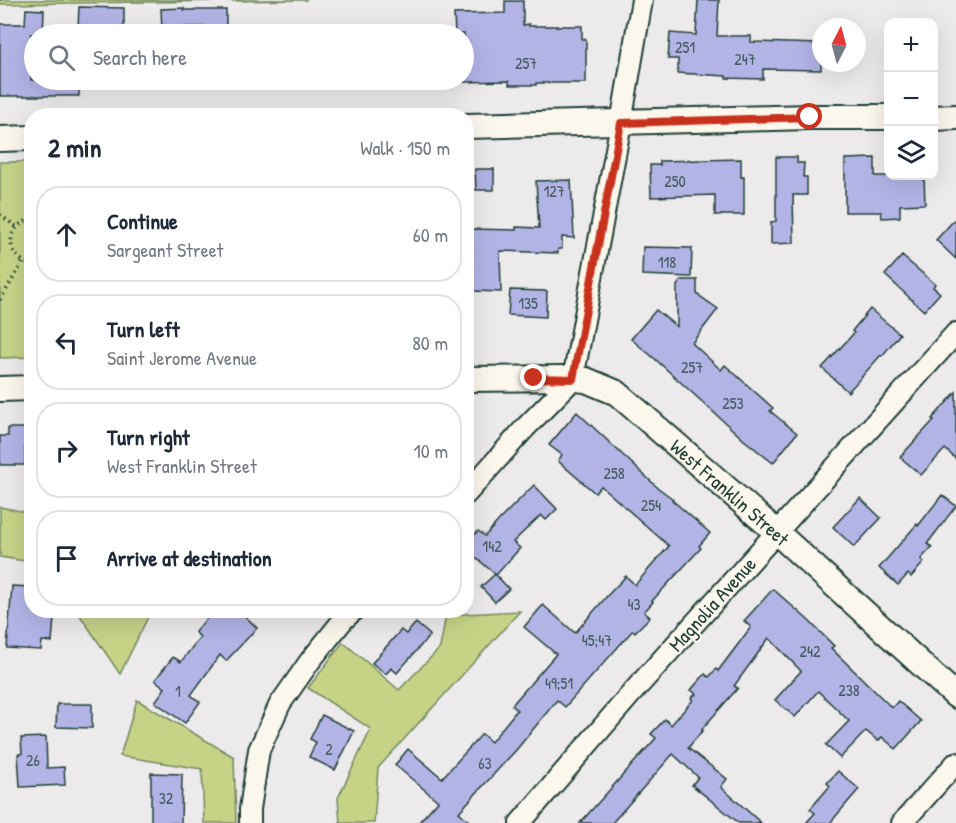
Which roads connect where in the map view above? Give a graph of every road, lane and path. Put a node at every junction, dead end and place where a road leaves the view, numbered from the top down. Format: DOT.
graph roads {
  1 [pos="642,0"];
  2 [pos="884,117"];
  3 [pos="956,117"];
  4 [pos="938,118"];
  5 [pos="621,123"];
  6 [pos="474,126"];
  7 [pos="24,138"];
  8 [pos="0,139"];
  9 [pos="0,215"];
  10 [pos="24,221"];
  11 [pos="16,227"];
  12 [pos="23,262"];
  13 [pos="0,300"];
  14 [pos="956,333"];
  15 [pos="474,379"];
  16 [pos="573,379"];
  17 [pos="24,388"];
  18 [pos="0,389"];
  19 [pos="474,485"];
  20 [pos="776,532"];
  21 [pos="345,618"];
  22 [pos="956,696"];
  23 [pos="956,763"];
  24 [pos="250,823"];
  25 [pos="520,823"];
  26 [pos="902,823"];
  1 -- 5 [label="street"];
  2 -- 5 [label="street"];
  3 -- 4 [label="street"];
  5 -- 6 [label="street"];
  5 -- 16 [label="street"];
  7 -- 8 [label="street"];
  9 -- 11 [label="path"];
  10 -- 11 [label="path"];
  11 -- 12 [label="path"];
  12 -- 13 [label="path"];
  14 -- 20 [label="street, Magnolia Avenue"];
  15 -- 16 [label="street, West Franklin Street"];
  16 -- 19 [label="street"];
  16 -- 20 [label="street, West Franklin Street"];
  17 -- 18 [label="street"];
  20 -- 22 [label="street, West Franklin Street"];
  20 -- 25 [label="street, Magnolia Avenue"];
  21 -- 24 [label="street"];
  23 -- 26 [label="street"];
}
